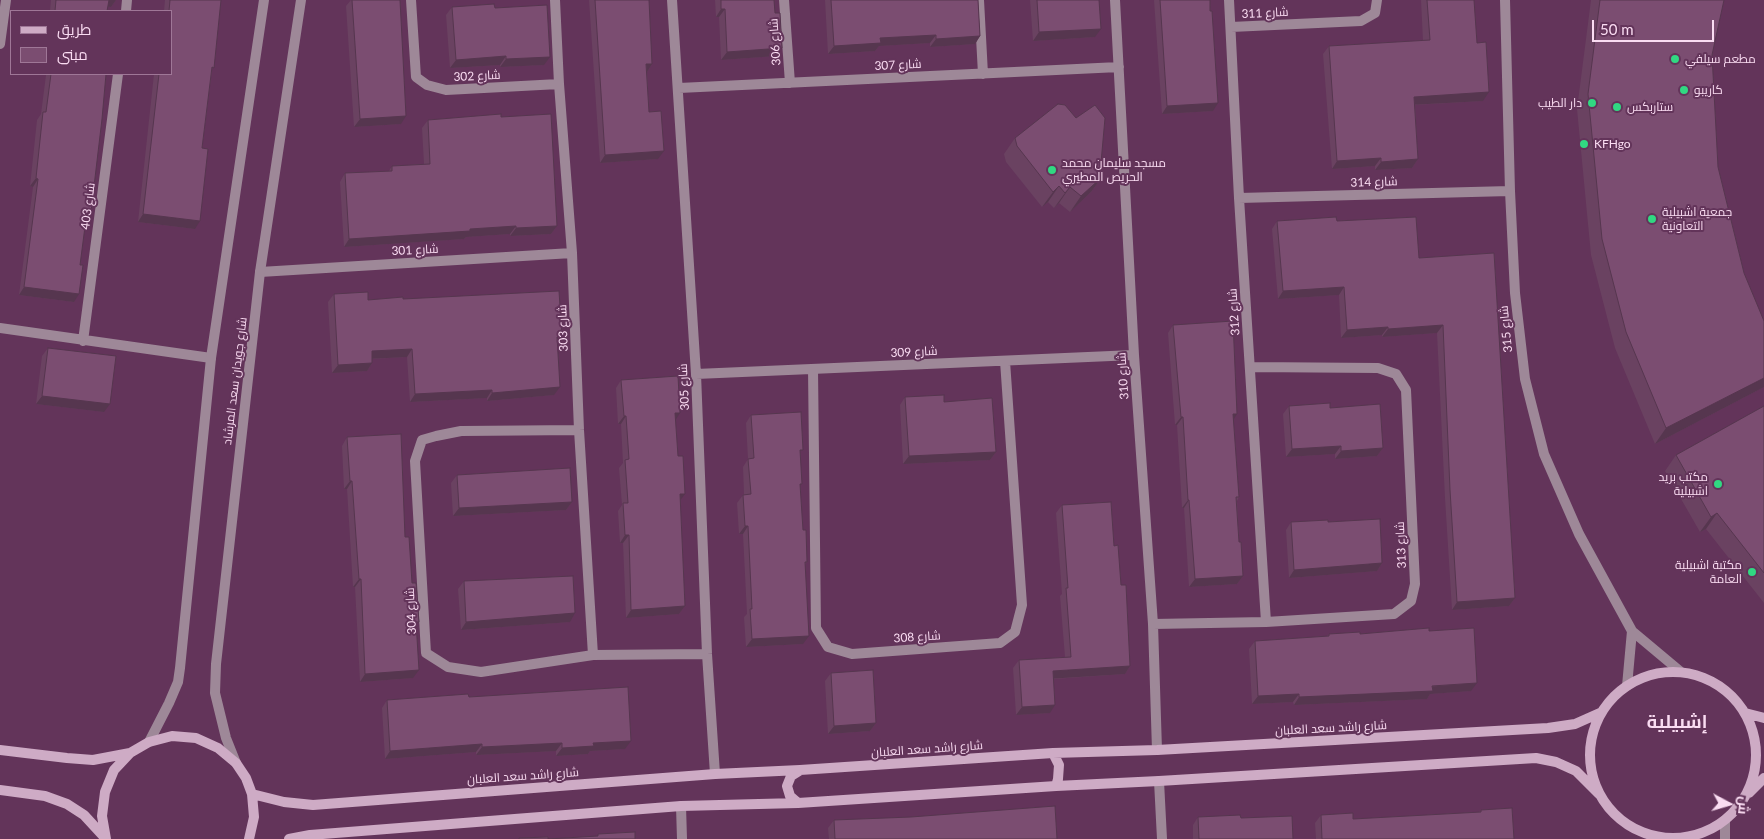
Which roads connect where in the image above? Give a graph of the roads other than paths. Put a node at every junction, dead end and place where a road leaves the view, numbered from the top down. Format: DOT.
graph roads {
  1 [pos="6,0"];
  2 [pos="264,0"];
  3 [pos="301,0"];
  4 [pos="412,0"];
  5 [pos="555,0"];
  6 [pos="672,0"];
  7 [pos="784,0"];
  8 [pos="979,0"];
  9 [pos="1115,0"];
  10 [pos="1229,0"];
  11 [pos="1378,0"];
  12 [pos="1505,0"];
  13 [pos="1231,27"];
  14 [pos="0,44"];
  15 [pos="1119,67"];
  16 [pos="983,74"];
  17 [pos="118,75"];
  18 [pos="790,83"];
  19 [pos="559,84"];
  20 [pos="679,88"];
  21 [pos="1510,191"];
  22 [pos="1239,198"];
  23 [pos="572,253"];
  24 [pos="260,272"];
  25 [pos="0,328"];
  26 [pos="83,340"];
  27 [pos="1134,355"];
  28 [pos="211,358"];
  29 [pos="1005,361"];
  30 [pos="1251,367"];
  31 [pos="813,369"];
  32 [pos="696,374"];
  33 [pos="579,430"];
  34 [pos="1266,622"];
  35 [pos="1153,624"];
  36 [pos="1632,631"];
  37 [pos="707,654"];
  38 [pos="593,655"];
  39 [pos="1681,672"];
  40 [pos="1627,686"];
  41 [pos="1602,712"];
  42 [pos="1745,713"];
  43 [pos="1764,718"];
  44 [pos="149,742"];
  45 [pos="0,750"];
  46 [pos="1157,750"];
  47 [pos="130,753"];
  48 [pos="1053,753"];
  49 [pos="236,763"];
  50 [pos="800,770"];
  51 [pos="715,774"];
  52 [pos="1764,778"];
  53 [pos="1159,781"];
  54 [pos="1056,786"];
  55 [pos="0,790"];
  56 [pos="252,794"];
  57 [pos="1600,794"];
  58 [pos="1743,800"];
  59 [pos="798,803"];
  60 [pos="681,806"];
  61 [pos="1725,820"];
  62 [pos="106,839"];
  63 [pos="250,839"];
  64 [pos="288,839"];
  65 [pos="682,839"];
  66 [pos="1162,839"];
  67 [pos="1665,839"];
  68 [pos="1725,839"];
  1 -- 14 [label="street"];
  2 -- 28 [label="street, شارع جويدان سعد المرشاد"];
  3 -- 24 [label="street, شارع جويدان سعد المرشاد"];
  4 -- 19 [label="street, شارع 302"];
  5 -- 19 [label="street, شارع 303"];
  6 -- 20 [label="street, شارع 305"];
  7 -- 18 [label="street, شارع 306"];
  8 -- 16 [label="street"];
  9 -- 15 [label="street, شارع 310"];
  10 -- 13 [label="street, شارع 312"];
  11 -- 13 [label="street, شارع 311"];
  12 -- 21 [label="street, شارع 315"];
  13 -- 22 [label="street, شارع 312"];
  15 -- 16 [label="street, شارع 307"];
  15 -- 27 [label="street, شارع 310"];
  16 -- 18 [label="street, شارع 307"];
  17 -- 26 [label="street, شارع 403"];
  18 -- 20 [label="street, شارع 307"];
  19 -- 23 [label="street, شارع 303"];
  20 -- 32 [label="street, شارع 305"];
  21 -- 22 [label="street, شارع 314"];
  21 -- 36 [label="street, شارع 315"];
  22 -- 30 [label="street, شارع 312"];
  23 -- 24 [label="street, شارع 301"];
  23 -- 33 [label="street, شارع 303"];
  24 -- 49 [label="street, شارع جويدان سعد المرشاد"];
  25 -- 26 [label="street"];
  26 -- 28 [label="street"];
  27 -- 29 [label="street, شارع 309"];
  27 -- 35 [label="street, شارع 310"];
  28 -- 44 [label="street, شارع جويدان سعد المرشاد"];
  29 -- 31 [label="street, شارع 309"];
  29 -- 31 [label="street, شارع 308"];
  30 -- 34 [label="street, شارع 312"];
  30 -- 34 [label="street, شارع 313"];
  31 -- 32 [label="street, شارع 309"];
  32 -- 37 [label="street, شارع 305"];
  33 -- 38 [label="street, شارع 303"];
  33 -- 38 [label="street, شارع 304"];
  34 -- 35 [label="street, شارع 313"];
  35 -- 46 [label="street, شارع 310"];
  36 -- 39 [label="street, شارع 315"];
  36 -- 40 [label="street"];
  37 -- 38 [label="street, شارع 304"];
  37 -- 51 [label="street, شارع 305"];
  39 -- 40 [label="main road"];
  39 -- 42 [label="main road"];
  40 -- 41 [label="main road"];
  41 -- 46 [label="main road, شارع راشد سعد العلبان"];
  41 -- 57 [label="main road"];
  42 -- 43 [label="main road"];
  42 -- 58 [label="main road"];
  44 -- 47 [label="main road"];
  44 -- 49 [label="main road"];
  45 -- 47 [label="main road"];
  46 -- 48 [label="main road, شارع راشد سعد العلبان"];
  47 -- 62 [label="main road"];
  48 -- 50 [label="main road, شارع راشد سعد العلبان"];
  48 -- 54 [label="main road"];
  49 -- 56 [label="main road"];
  50 -- 51 [label="main road, شارع راشد سعد العلبان"];
  50 -- 59 [label="main road"];
  51 -- 56 [label="main road, شارع راشد سعد العلبان"];
  52 -- 58 [label="main road"];
  53 -- 54 [label="main road"];
  53 -- 57 [label="main road"];
  53 -- 66 [label="street"];
  54 -- 59 [label="main road"];
  55 -- 62 [label="main road"];
  56 -- 63 [label="main road"];
  57 -- 67 [label="main road"];
  58 -- 61 [label="main road"];
  59 -- 60 [label="main road"];
  60 -- 64 [label="main road"];
  60 -- 65 [label="street"];
  61 -- 67 [label="main road"];
  61 -- 68 [label="street"];
}
